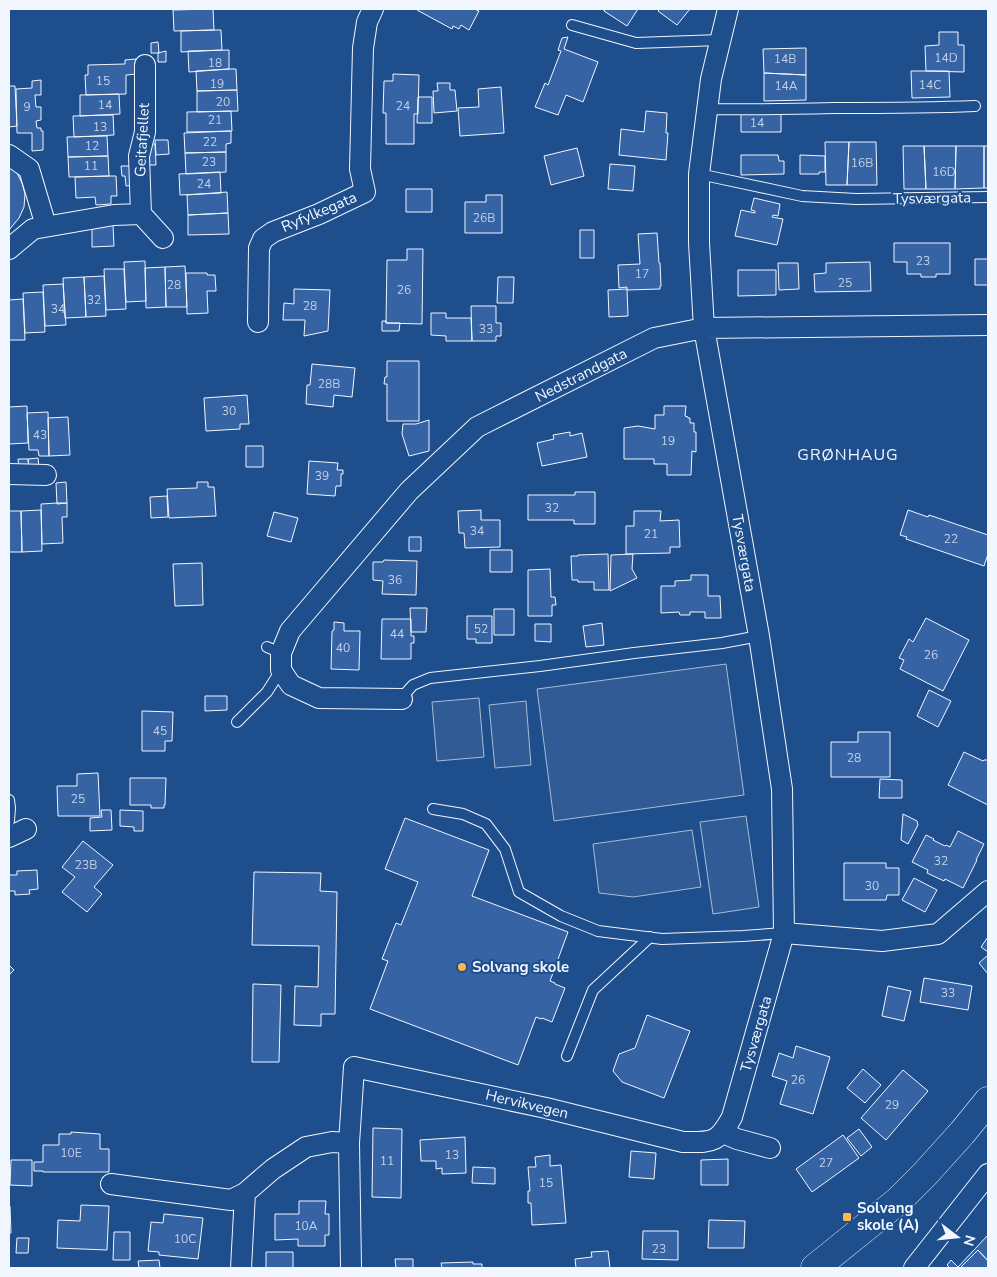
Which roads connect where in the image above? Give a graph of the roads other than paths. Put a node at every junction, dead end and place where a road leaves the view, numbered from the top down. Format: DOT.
graph roads {
  1 [pos="373,9"];
  2 [pos="728,9"];
  3 [pos="572,25"];
  4 [pos="720,40"];
  5 [pos="145,65"];
  6 [pos="975,106"];
  7 [pos="708,109"];
  8 [pos="9,155"];
  9 [pos="699,174"];
  10 [pos="988,197"];
  11 [pos="141,214"];
  12 [pos="46,226"];
  13 [pos="163,238"];
  14 [pos="9,249"];
  15 [pos="258,322"];
  16 [pos="988,325"];
  17 [pos="704,328"];
  18 [pos="9,474"];
  19 [pos="46,475"];
  20 [pos="759,636"];
  21 [pos="276,657"];
  22 [pos="402,699"];
  23 [pos="237,722"];
  24 [pos="9,800"];
  25 [pos="433,809"];
  26 [pos="15,829"];
  27 [pos="988,891"];
  28 [pos="784,933"];
  29 [pos="650,937"];
  30 [pos="567,1056"];
  31 [pos="988,1101"];
  32 [pos="723,1133"];
  33 [pos="349,1143"];
  34 [pos="770,1148"];
  35 [pos="988,1174"];
  36 [pos="111,1184"];
  37 [pos="245,1194"];
  38 [pos="241,1268"];
  39 [pos="351,1268"];
  40 [pos="814,1268"];
  41 [pos="914,1268"];
  1 -- 15 [label="street, Ryfylkegata"];
  2 -- 4 [label="street, Tysværgata"];
  3 -- 4 [label="lane"];
  4 -- 7 [label="street, Tysværgata"];
  5 -- 11 [label="street, Geitafjellet"];
  6 -- 7 [label="lane"];
  7 -- 9 [label="street, Tysværgata"];
  8 -- 12 [label="street"];
  9 -- 10 [label="lane, Tysværgata"];
  9 -- 17 [label="street, Tysværgata"];
  11 -- 12 [label="street"];
  11 -- 13 [label="street"];
  12 -- 14 [label="street"];
  16 -- 17 [label="street, Nedstrandgata"];
  17 -- 20 [label="street, Tysværgata"];
  17 -- 21 [label="street, Nedstrandgata"];
  18 -- 19 [label="street"];
  20 -- 22 [label="lane"];
  20 -- 28 [label="street, Tysværgata"];
  21 -- 22 [label="street"];
  21 -- 23 [label="lane, Nedstrandgata"];
  24 -- 26 [label="lane"];
  25 -- 29 [label="lane"];
  27 -- 28 [label="street"];
  28 -- 29 [label="lane"];
  28 -- 32 [label="street, Tysværgata"];
  29 -- 30 [label="lane"];
  31 -- 40 [label="main road"];
  32 -- 33 [label="street, Hervikvegen"];
  32 -- 34 [label="street"];
  33 -- 37 [label="street"];
  33 -- 39 [label="street, Hervikvegen"];
  35 -- 41 [label="street"];
  36 -- 37 [label="street"];
  37 -- 38 [label="street"];
}
